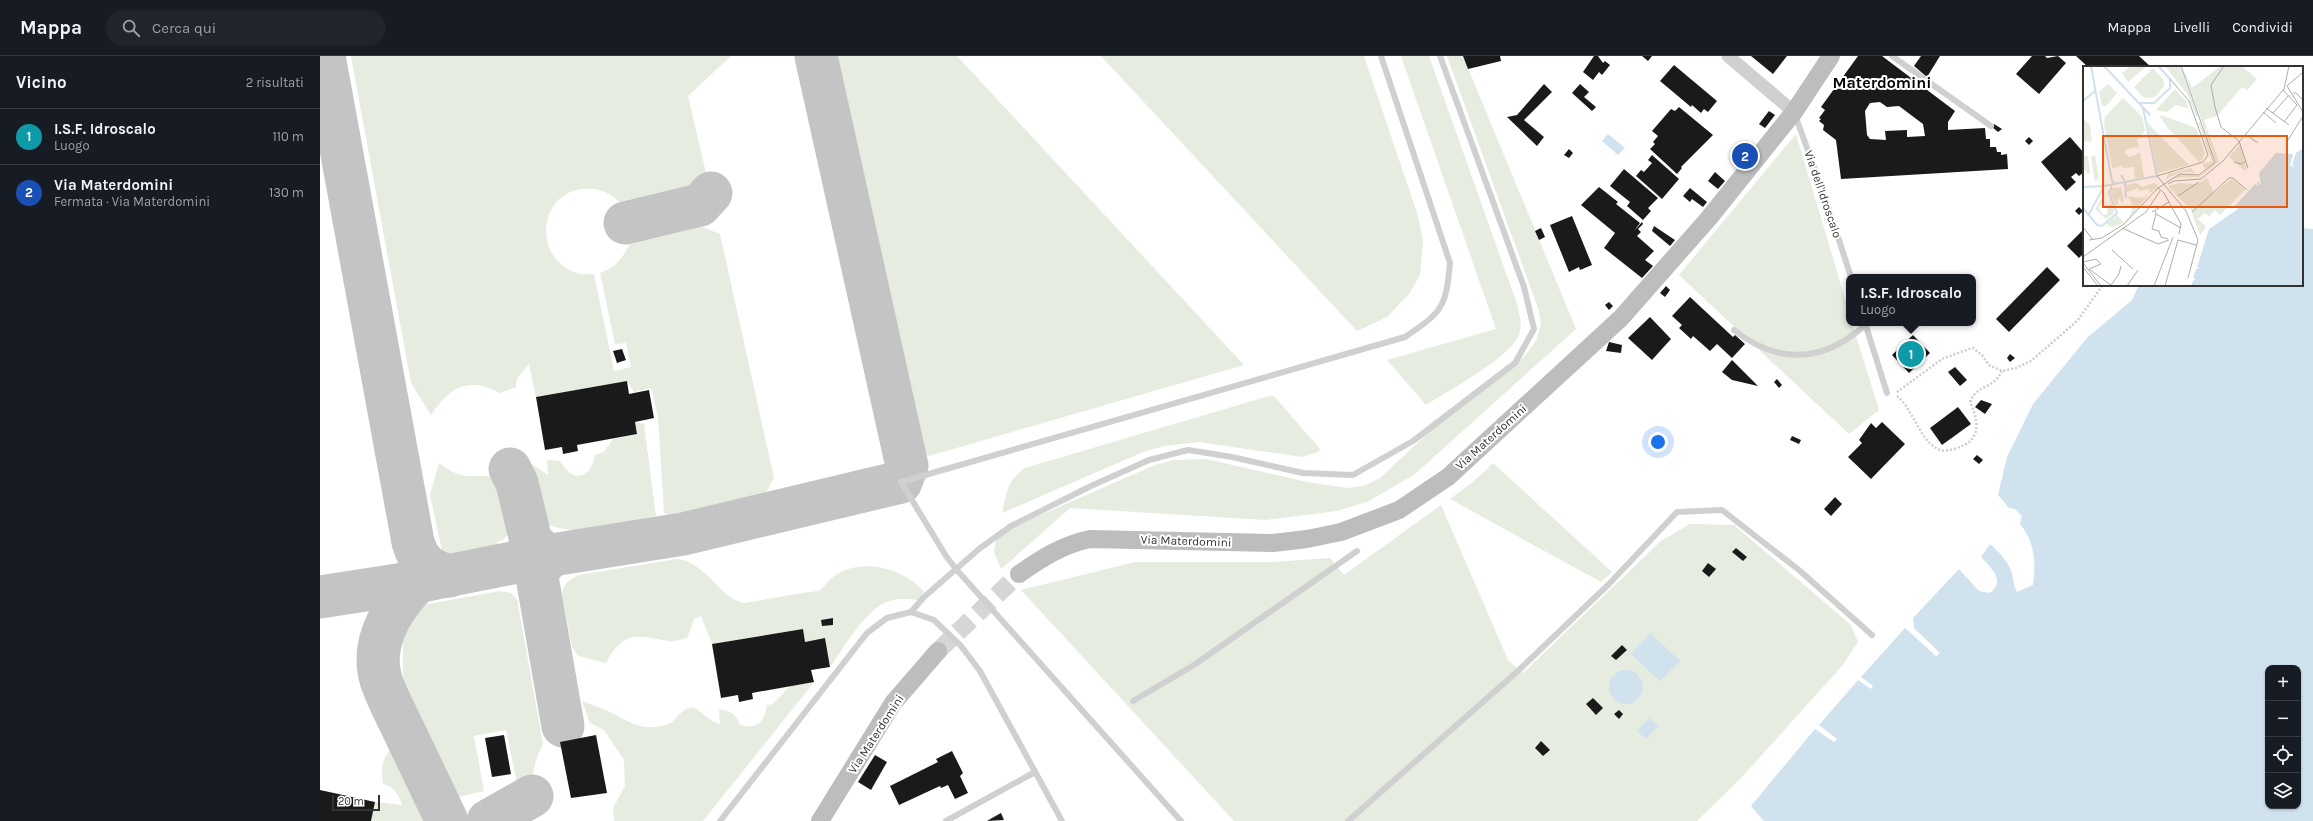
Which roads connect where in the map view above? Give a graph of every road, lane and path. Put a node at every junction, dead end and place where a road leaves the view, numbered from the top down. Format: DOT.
graph roads {
  1 [pos="1381,56"];
  2 [pos="1440,56"];
  3 [pos="1728,56"];
  4 [pos="1831,56"];
  5 [pos="1892,56"];
  6 [pos="1794,112"];
  7 [pos="1991,126"];
  8 [pos="1850,274"];
  9 [pos="2102,286"];
  10 [pos="1863,326"];
  11 [pos="1866,326"];
  12 [pos="1734,330"];
  13 [pos="2002,371"];
  14 [pos="1887,393"];
  15 [pos="1358,551"];
  16 [pos="956,569"];
  17 [pos="1019,574"];
  18 [pos="911,612"];
  19 [pos="1872,635"];
  20 [pos="938,651"];
  21 [pos="1133,701"];
  22 [pos="1035,772"];
  23 [pos="720,821"];
  24 [pos="820,821"];
  25 [pos="946,821"];
  26 [pos="1062,821"];
  27 [pos="1181,821"];
  28 [pos="1348,821"];
  1 -- 16 [label="lane"];
  2 -- 16 [label="lane"];
  3 -- 6 [label="street"];
  4 -- 6 [label="street, Via Materdomini"];
  5 -- 7 [label="lane"];
  6 -- 8 [label="lane, Via dell'Idroscalo"];
  6 -- 17 [label="street, Via Materdomini"];
  9 -- 13 [label="path"];
  10 -- 12 [label="lane"];
  11 -- 14 [label="lane"];
  13 -- 13 [label="path"];
  15 -- 21 [label="lane"];
  16 -- 18 [label="lane"];
  16 -- 27 [label="lane"];
  18 -- 22 [label="lane"];
  18 -- 23 [label="lane"];
  19 -- 28 [label="lane"];
  20 -- 24 [label="street, Via Materdomini"];
  22 -- 25 [label="lane"];
  22 -- 26 [label="lane"];
}
